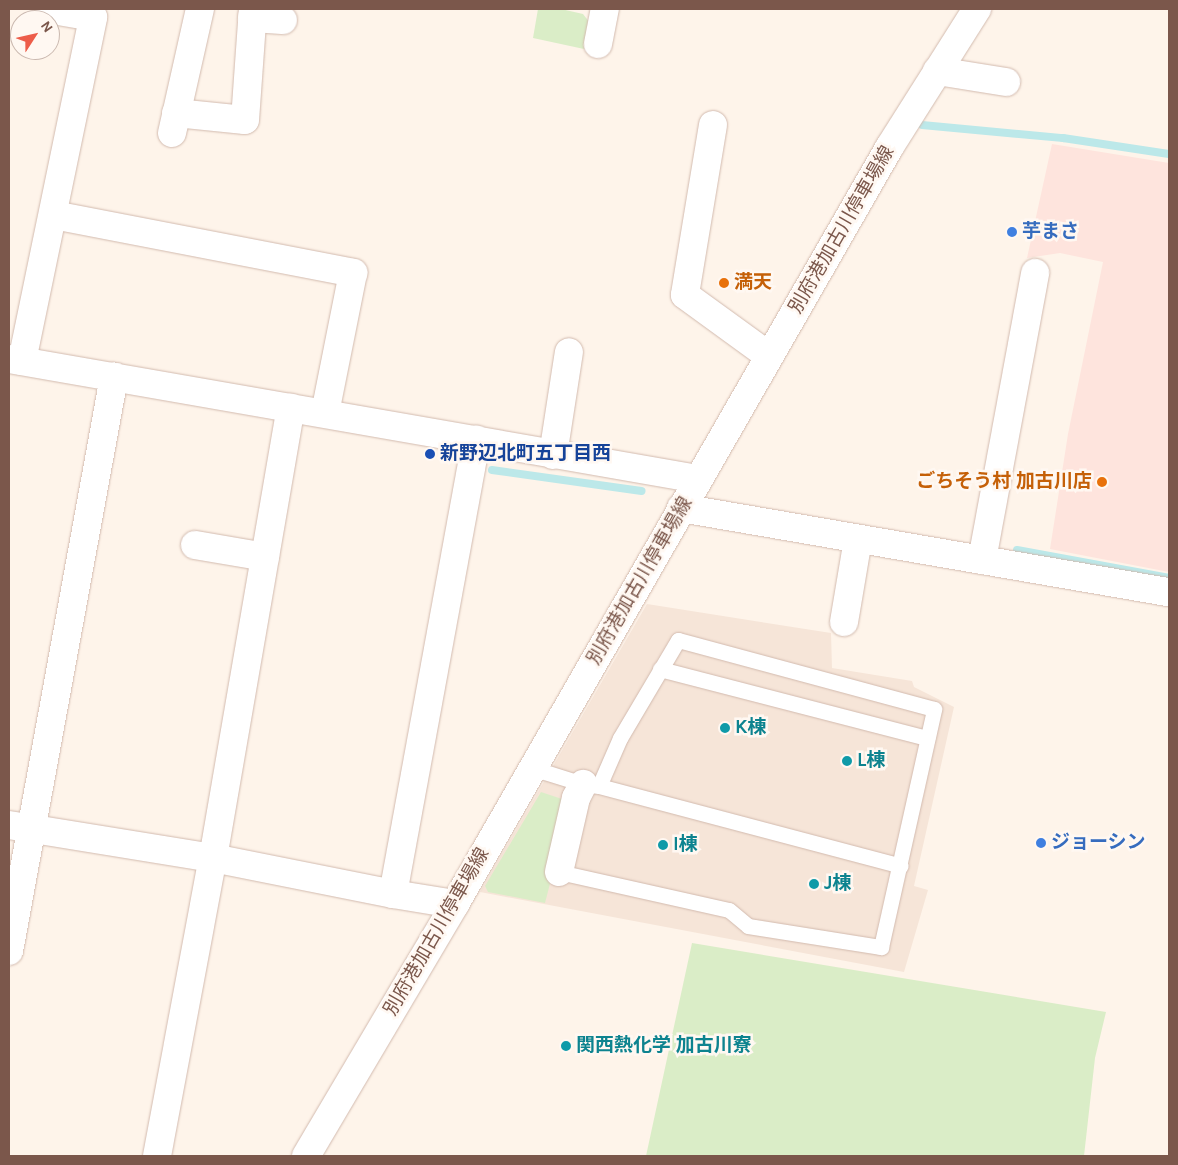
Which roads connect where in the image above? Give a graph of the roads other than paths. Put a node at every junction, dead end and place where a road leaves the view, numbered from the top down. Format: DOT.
graph roads {
  1 [pos="47,9"];
  2 [pos="200,9"];
  3 [pos="605,9"];
  4 [pos="976,9"];
  5 [pos="253,13"];
  6 [pos="283,20"];
  7 [pos="598,44"];
  8 [pos="938,71"];
  9 [pos="1006,82"];
  10 [pos="713,125"];
  11 [pos="53,215"];
  12 [pos="1035,273"];
  13 [pos="569,352"];
  14 [pos="769,356"];
  15 [pos="15,360"];
  16 [pos="114,377"];
  17 [pos="291,408"];
  18 [pos="325,413"];
  19 [pos="476,440"];
  20 [pos="553,455"];
  21 [pos="698,479"];
  22 [pos="681,508"];
  23 [pos="858,539"];
  24 [pos="195,545"];
  25 [pos="266,557"];
  26 [pos="982,560"];
  27 [pos="1169,592"];
  28 [pos="844,622"];
  29 [pos="660,669"];
  30 [pos="927,738"];
  31 [pos="532,768"];
  32 [pos="591,785"];
  33 [pos="20,827"];
  34 [pos="212,858"];
  35 [pos="901,866"];
  36 [pos="559,872"];
  37 [pos="393,894"];
  38 [pos="455,904"];
  39 [pos="9,951"];
  40 [pos="156,1156"];
  41 [pos="306,1156"];
  1 -- 11 [label="street"];
  2 -- 5 [label="street"];
  3 -- 7 [label="street"];
  4 -- 8 [label="street, 別府港加古川停車場線"];
  5 -- 6 [label="street"];
  8 -- 9 [label="street"];
  8 -- 14 [label="street, 別府港加古川停車場線"];
  10 -- 14 [label="street"];
  11 -- 15 [label="street"];
  11 -- 18 [label="street"];
  12 -- 26 [label="street"];
  13 -- 20 [label="street"];
  14 -- 21 [label="street, 別府港加古川停車場線"];
  15 -- 16 [label="street"];
  16 -- 17 [label="street"];
  16 -- 33 [label="street"];
  17 -- 18 [label="street"];
  17 -- 25 [label="street"];
  18 -- 19 [label="street"];
  19 -- 20 [label="street"];
  19 -- 37 [label="street"];
  20 -- 21 [label="street"];
  21 -- 22 [label="street, 別府港加古川停車場線"];
  22 -- 23 [label="street"];
  22 -- 31 [label="street, 別府港加古川停車場線"];
  23 -- 26 [label="street"];
  23 -- 28 [label="street"];
  24 -- 25 [label="street"];
  25 -- 34 [label="street"];
  26 -- 27 [label="street"];
  29 -- 30 [label="lane"];
  29 -- 30 [label="lane"];
  29 -- 32 [label="lane"];
  30 -- 35 [label="lane"];
  31 -- 32 [label="lane"];
  31 -- 38 [label="street, 別府港加古川停車場線"];
  32 -- 35 [label="lane"];
  32 -- 36 [label="street"];
  33 -- 34 [label="street"];
  33 -- 39 [label="street"];
  34 -- 37 [label="street"];
  34 -- 40 [label="street"];
  35 -- 36 [label="lane"];
  37 -- 38 [label="street"];
  38 -- 41 [label="street, 別府港加古川停車場線"];
}
